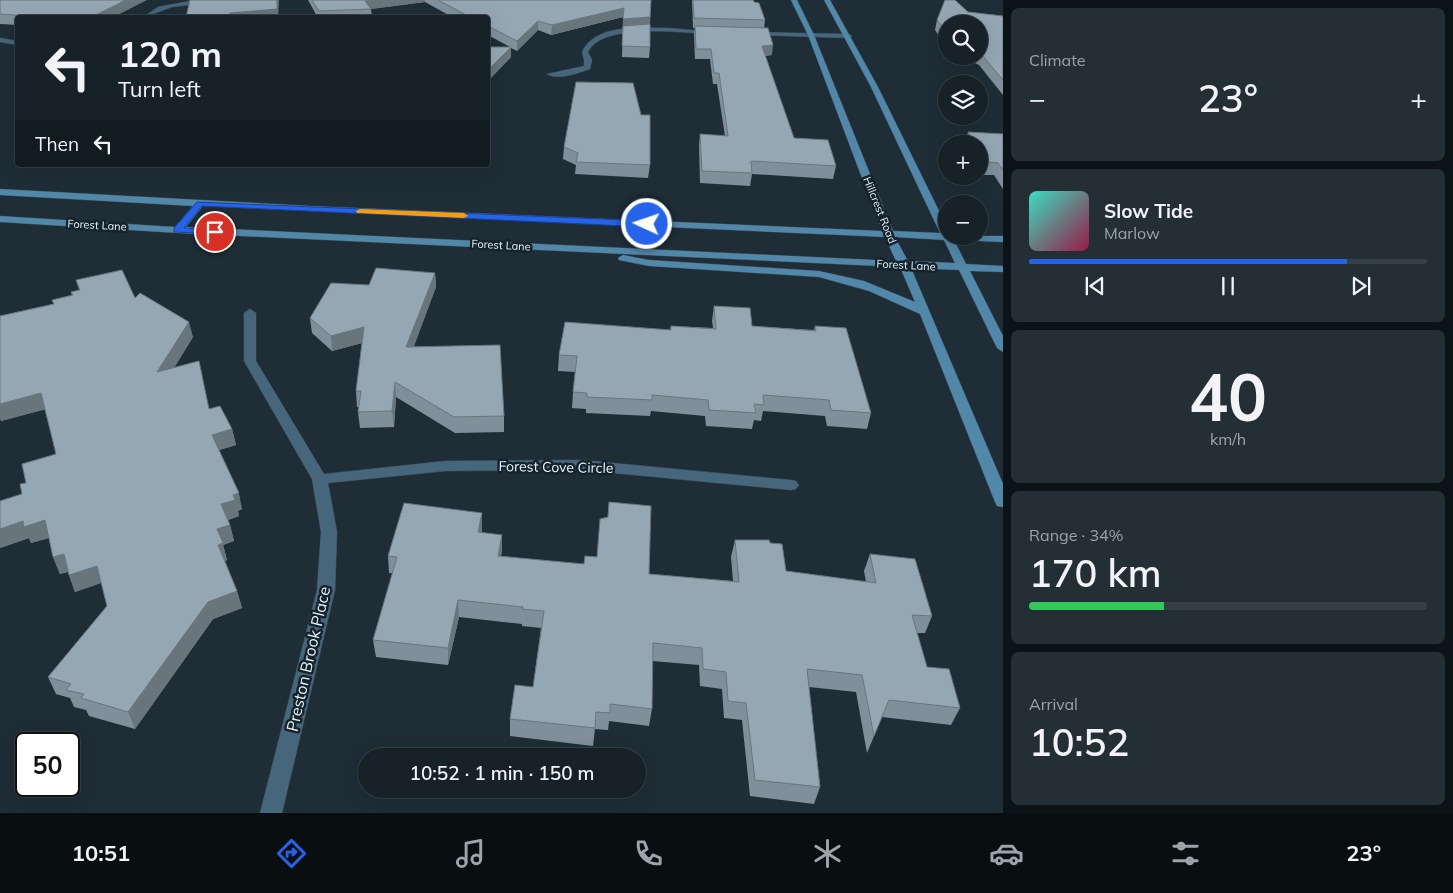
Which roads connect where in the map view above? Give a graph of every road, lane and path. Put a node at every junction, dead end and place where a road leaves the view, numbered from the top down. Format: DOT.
graph roads {
  1 [pos="228,0"];
  2 [pos="794,0"];
  3 [pos="827,0"];
  4 [pos="149,15"];
  5 [pos="723,32"];
  6 [pos="742,33"];
  7 [pos="811,35"];
  8 [pos="849,36"];
  9 [pos="0,40"];
  10 [pos="15,42"];
  11 [pos="551,74"];
  12 [pos="0,192"];
  13 [pos="200,203"];
  14 [pos="938,217"];
  15 [pos="0,219"];
  16 [pos="178,230"];
  17 [pos="890,235"];
  18 [pos="938,236"];
  19 [pos="988,238"];
  20 [pos="1003,239"];
  21 [pos="951,245"];
  22 [pos="571,248"];
  23 [pos="904,265"];
  24 [pos="962,267"];
  25 [pos="1003,269"];
  26 [pos="925,312"];
  27 [pos="250,313"];
  28 [pos="1003,348"];
  29 [pos="320,478"];
  30 [pos="791,485"];
  31 [pos="1003,502"];
  32 [pos="271,813"];
  1 -- 4 [label="street"];
  2 -- 7 [label="main road, Hillcrest Road"];
  3 -- 8 [label="main road"];
  5 -- 11 [label="street"];
  6 -- 7 [label="street"];
  7 -- 8 [label="street"];
  7 -- 17 [label="main road, Hillcrest Road"];
  8 -- 14 [label="main road"];
  9 -- 10 [label="street"];
  12 -- 13 [label="main road, Forest Lane"];
  13 -- 16 [label="main road"];
  13 -- 17 [label="main road, Forest Lane"];
  15 -- 16 [label="main road, Forest Lane"];
  16 -- 22 [label="main road, Forest Lane"];
  17 -- 18 [label="main road, Forest Lane"];
  17 -- 23 [label="main road, Hillcrest Road"];
  19 -- 20 [label="main road, Forest Lane"];
  21 -- 24 [label="main road"];
  22 -- 23 [label="main road, Forest Lane"];
  22 -- 26 [label="main road"];
  23 -- 24 [label="main road, Forest Lane"];
  23 -- 26 [label="main road, Hillcrest Road"];
  24 -- 25 [label="main road, Forest Lane"];
  24 -- 28 [label="main road"];
  26 -- 31 [label="main road, Hillcrest Road"];
  27 -- 29 [label="street, Preston Brook Place"];
  29 -- 30 [label="street, Forest Cove Circle"];
  29 -- 32 [label="street, Preston Brook Place"];
}
